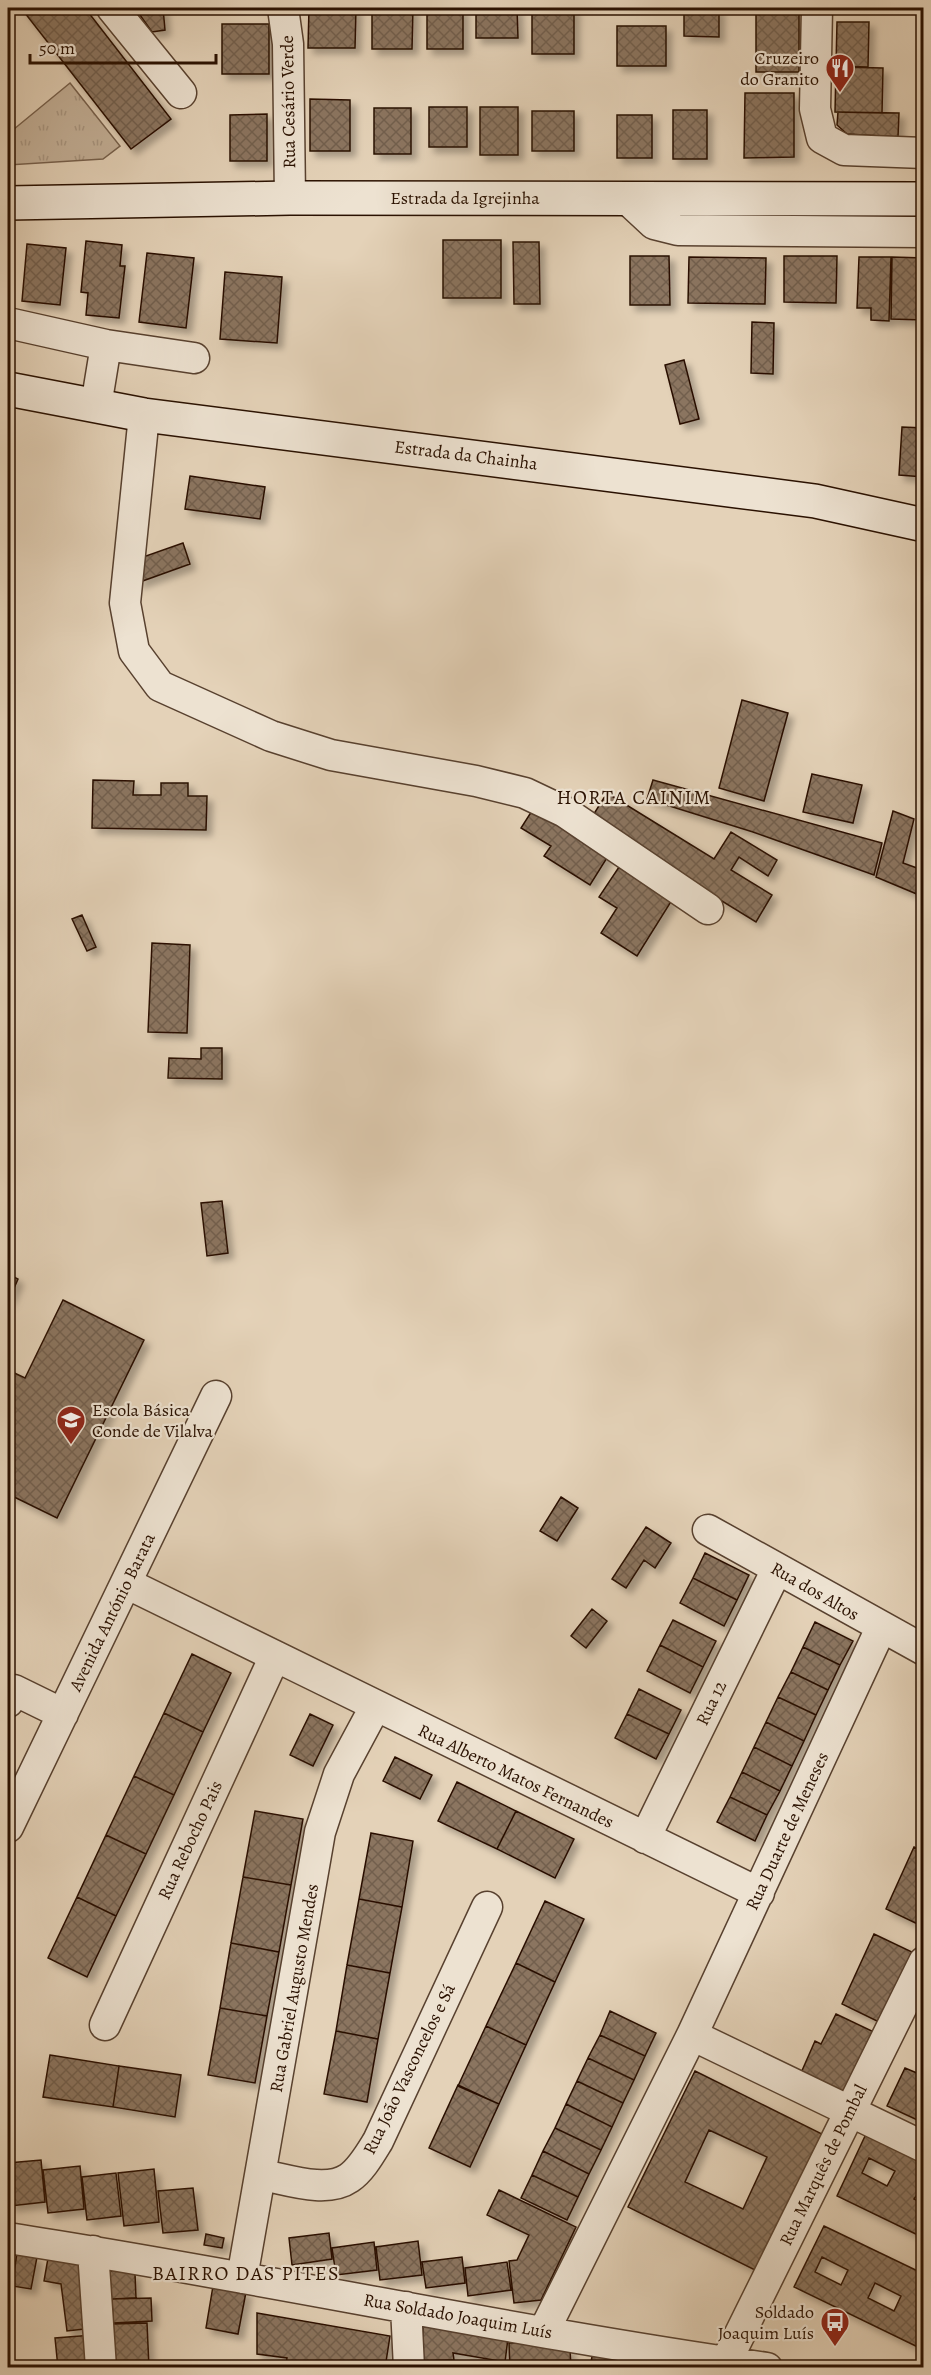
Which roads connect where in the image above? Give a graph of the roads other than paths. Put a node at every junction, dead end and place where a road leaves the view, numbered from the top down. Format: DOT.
graph roads {
  1 [pos="112,8"];
  2 [pos="283,8"];
  3 [pos="817,8"];
  4 [pos="181,93"];
  5 [pos="924,153"];
  6 [pos="291,198"];
  7 [pos="626,198"];
  8 [pos="924,199"];
  9 [pos="8,203"];
  10 [pos="924,232"];
  11 [pos="8,323"];
  12 [pos="106,345"];
  13 [pos="194,358"];
  14 [pos="8,389"];
  15 [pos="96,406"];
  16 [pos="144,415"];
  17 [pos="924,525"];
  18 [pos="708,909"];
  19 [pos="216,1396"];
  20 [pos="708,1530"];
  21 [pos="777,1569"];
  22 [pos="126,1583"];
  23 [pos="881,1628"];
  24 [pos="924,1650"];
  25 [pos="275,1656"];
  26 [pos="8,1702"];
  27 [pos="375,1707"];
  28 [pos="63,1714"];
  29 [pos="8,1827"];
  30 [pos="645,1838"];
  31 [pos="759,1893"];
  32 [pos="486,1907"];
  33 [pos="924,1962"];
  34 [pos="105,2025"];
  35 [pos="692,2035"];
  36 [pos="850,2112"];
  37 [pos="924,2147"];
  38 [pos="262,2175"];
  39 [pos="8,2238"];
  40 [pos="93,2251"];
  41 [pos="242,2278"];
  42 [pos="406,2307"];
  43 [pos="544,2331"];
  44 [pos="726,2365"];
  45 [pos="101,2367"];
  46 [pos="409,2367"];
  47 [pos="767,2367"];
  1 -- 4 [label="street"];
  2 -- 6 [label="street, Rua Cesário Verde"];
  3 -- 5 [label="street"];
  6 -- 7 [label="street, Estrada da Igrejinha"];
  6 -- 9 [label="street, Estrada da Igrejinha"];
  7 -- 8 [label="street, Estrada da Igrejinha"];
  7 -- 10 [label="street"];
  11 -- 12 [label="street"];
  12 -- 13 [label="street"];
  12 -- 15 [label="street"];
  14 -- 15 [label="street, Estrada da Chainha"];
  15 -- 16 [label="street, Estrada da Chainha"];
  16 -- 17 [label="street, Estrada da Chainha"];
  16 -- 18 [label="street"];
  19 -- 22 [label="street, Avenida António Barata"];
  20 -- 21 [label="street, Rua dos Altos"];
  21 -- 23 [label="street, Rua dos Altos"];
  21 -- 30 [label="street, Rua 12"];
  22 -- 25 [label="street, Rua Alberto Matos Fernandes"];
  22 -- 28 [label="street, Avenida António Barata"];
  23 -- 24 [label="street, Rua dos Altos"];
  23 -- 31 [label="street, Rua Duarte de Meneses"];
  25 -- 27 [label="street, Rua Alberto Matos Fernandes"];
  25 -- 34 [label="street, Rua Rebocho Pais"];
  26 -- 28 [label="street"];
  27 -- 30 [label="street, Rua Alberto Matos Fernandes"];
  27 -- 38 [label="street, Rua Gabriel Augusto Mendes"];
  28 -- 29 [label="street, Avenida António Barata"];
  30 -- 31 [label="street, Rua Alberto Matos Fernandes"];
  31 -- 35 [label="street, Rua Duarte de Meneses"];
  32 -- 38 [label="street, Rua João Vasconcelos e Sá"];
  33 -- 36 [label="street, Rua Marquês de Pombal"];
  35 -- 36 [label="street"];
  35 -- 43 [label="street, Rua Duarte de Meneses"];
  36 -- 37 [label="street"];
  36 -- 44 [label="street, Rua Marquês de Pombal"];
  38 -- 41 [label="street, Rua Gabriel Augusto Mendes"];
  39 -- 40 [label="street, Rua Soldado Joaquim Luís"];
  40 -- 41 [label="street, Rua Soldado Joaquim Luís"];
  40 -- 45 [label="street"];
  41 -- 42 [label="street, Rua Soldado Joaquim Luís"];
  42 -- 43 [label="street, Rua Soldado Joaquim Luís"];
  42 -- 46 [label="street"];
  43 -- 44 [label="street, Rua Soldado Joaquim Luís"];
  44 -- 47 [label="street, Rua Soldado Joaquim Luís"];
}
